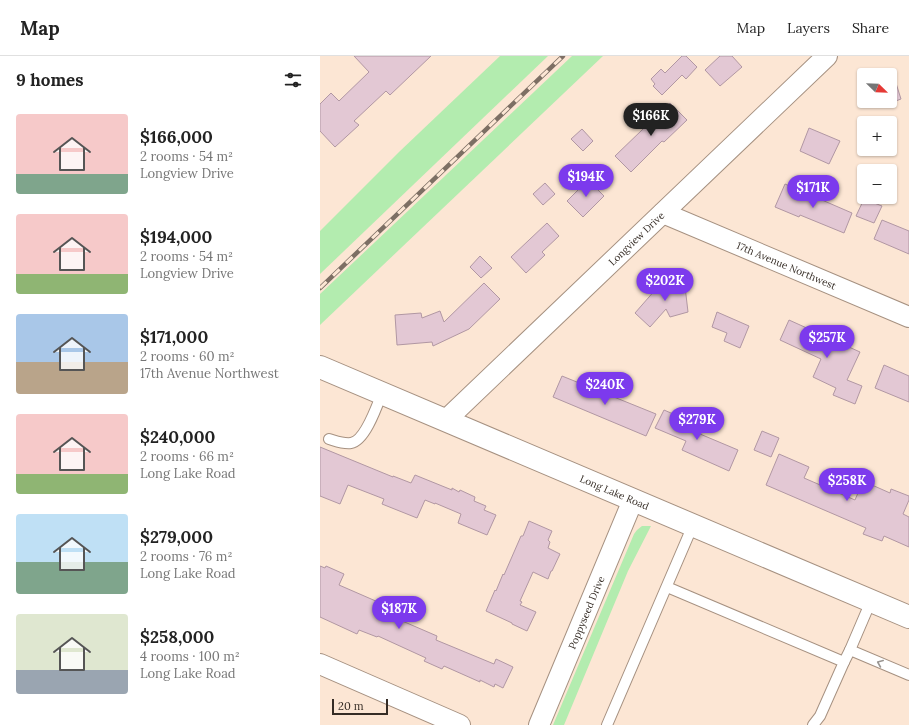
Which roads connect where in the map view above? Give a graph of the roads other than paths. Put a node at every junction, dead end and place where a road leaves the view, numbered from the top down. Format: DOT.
graph roads {
  1 [pos="827,56"];
  2 [pos="663,213"];
  3 [pos="909,317"];
  4 [pos="322,371"];
  5 [pos="382,393"];
  6 [pos="446,420"];
  7 [pos="329,439"];
  8 [pos="633,500"];
  9 [pos="693,525"];
  10 [pos="667,587"];
  11 [pos="871,601"];
  12 [pos="909,617"];
  13 [pos="850,650"];
  14 [pos="844,662"];
  15 [pos="320,664"];
  16 [pos="909,675"];
  17 [pos="460,725"];
  18 [pos="539,725"];
  19 [pos="607,725"];
  20 [pos="813,725"];
  1 -- 2 [label="street, Longview Drive"];
  2 -- 3 [label="street, 17th Avenue Northwest"];
  2 -- 6 [label="street, Longview Drive"];
  4 -- 5 [label="street, Long Lake Road"];
  5 -- 6 [label="street, Long Lake Road"];
  5 -- 7 [label="lane"];
  6 -- 8 [label="street, Long Lake Road"];
  8 -- 9 [label="street, Long Lake Road"];
  8 -- 18 [label="street, Poppyseed Drive"];
  9 -- 10 [label="lane"];
  9 -- 11 [label="street, Long Lake Road"];
  10 -- 14 [label="lane"];
  10 -- 19 [label="lane"];
  11 -- 12 [label="street, Long Lake Road"];
  11 -- 13 [label="lane"];
  13 -- 14 [label="lane"];
  16 -- 13 [label="lane, one-way"];
  14 -- 20 [label="lane"];
  15 -- 17 [label="street"];
}
